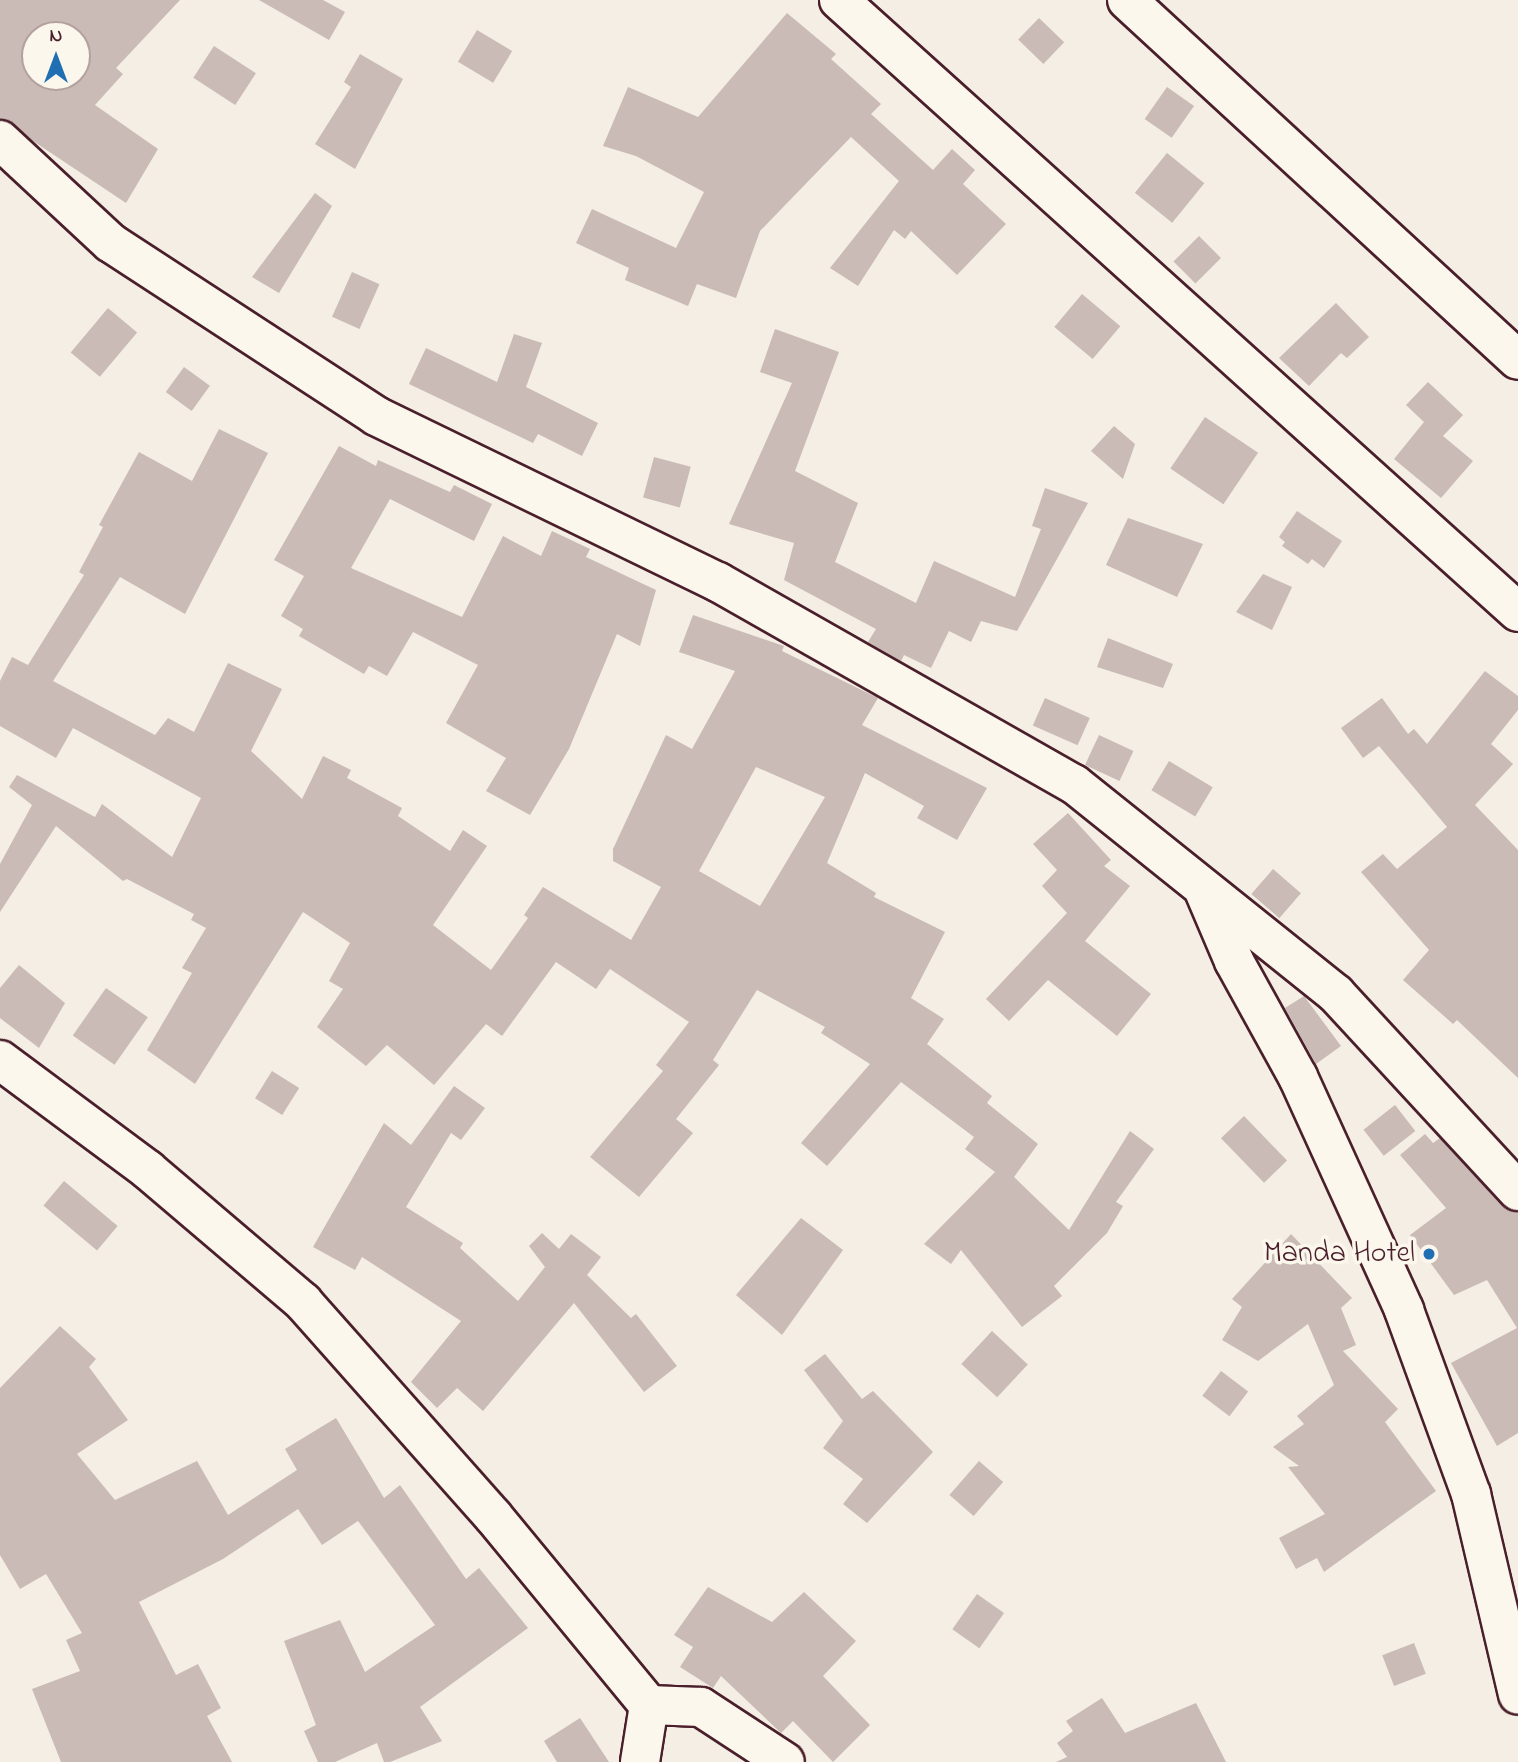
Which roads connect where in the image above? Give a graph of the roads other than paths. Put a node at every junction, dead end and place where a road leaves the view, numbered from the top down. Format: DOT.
graph roads {
  1 [pos="839,0"];
  2 [pos="1127,0"];
  3 [pos="0,140"];
  4 [pos="1518,360"];
  5 [pos="1518,612"];
  6 [pos="1204,891"];
  7 [pos="0,1060"];
  8 [pos="1518,1191"];
  9 [pos="1518,1695"];
  10 [pos="649,1705"];
  11 [pos="640,1762"];
  12 [pos="785,1762"];
  1 -- 5 [label="street"];
  2 -- 4 [label="street"];
  3 -- 6 [label="street"];
  6 -- 8 [label="street"];
  6 -- 9 [label="street"];
  7 -- 10 [label="street"];
  10 -- 11 [label="street"];
  10 -- 12 [label="street"];
}
